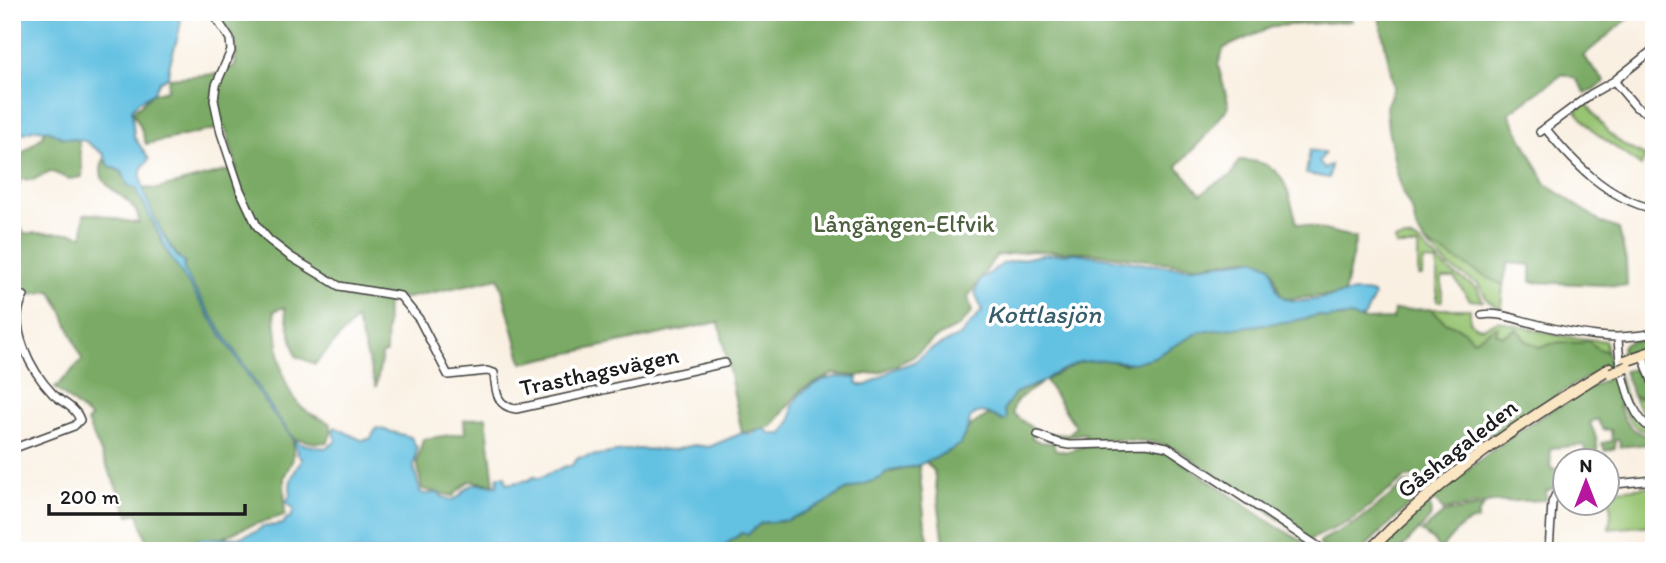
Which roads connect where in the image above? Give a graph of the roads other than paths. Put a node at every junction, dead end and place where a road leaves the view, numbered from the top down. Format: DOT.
graph roads {
  1 [pos="212,12"];
  2 [pos="1654,49"];
  3 [pos="1614,80"];
  4 [pos="1654,116"];
  5 [pos="1654,209"];
  6 [pos="24,296"];
  7 [pos="1482,315"];
  8 [pos="1654,333"];
  9 [pos="1618,339"];
  10 [pos="1654,351"];
  11 [pos="1647,357"];
  12 [pos="725,363"];
  13 [pos="1654,386"];
  14 [pos="1654,429"];
  15 [pos="1038,435"];
  16 [pos="12,449"];
  17 [pos="1654,480"];
  18 [pos="1620,484"];
  19 [pos="1551,518"];
  20 [pos="1325,551"];
  21 [pos="1368,551"];
  22 [pos="1549,551"];
  1 -- 12 [label="street, Trasthagsvägen"];
  2 -- 3 [label="street"];
  3 -- 4 [label="street"];
  3 -- 5 [label="street"];
  6 -- 16 [label="street"];
  7 -- 9 [label="street"];
  8 -- 9 [label="street"];
  9 -- 14 [label="street"];
  10 -- 11 [label="main road, Gåshagaleden"];
  11 -- 13 [label="street"];
  11 -- 21 [label="main road, Gåshagaleden"];
  15 -- 20 [label="street"];
  17 -- 18 [label="street"];
  19 -- 22 [label="street"];
}
